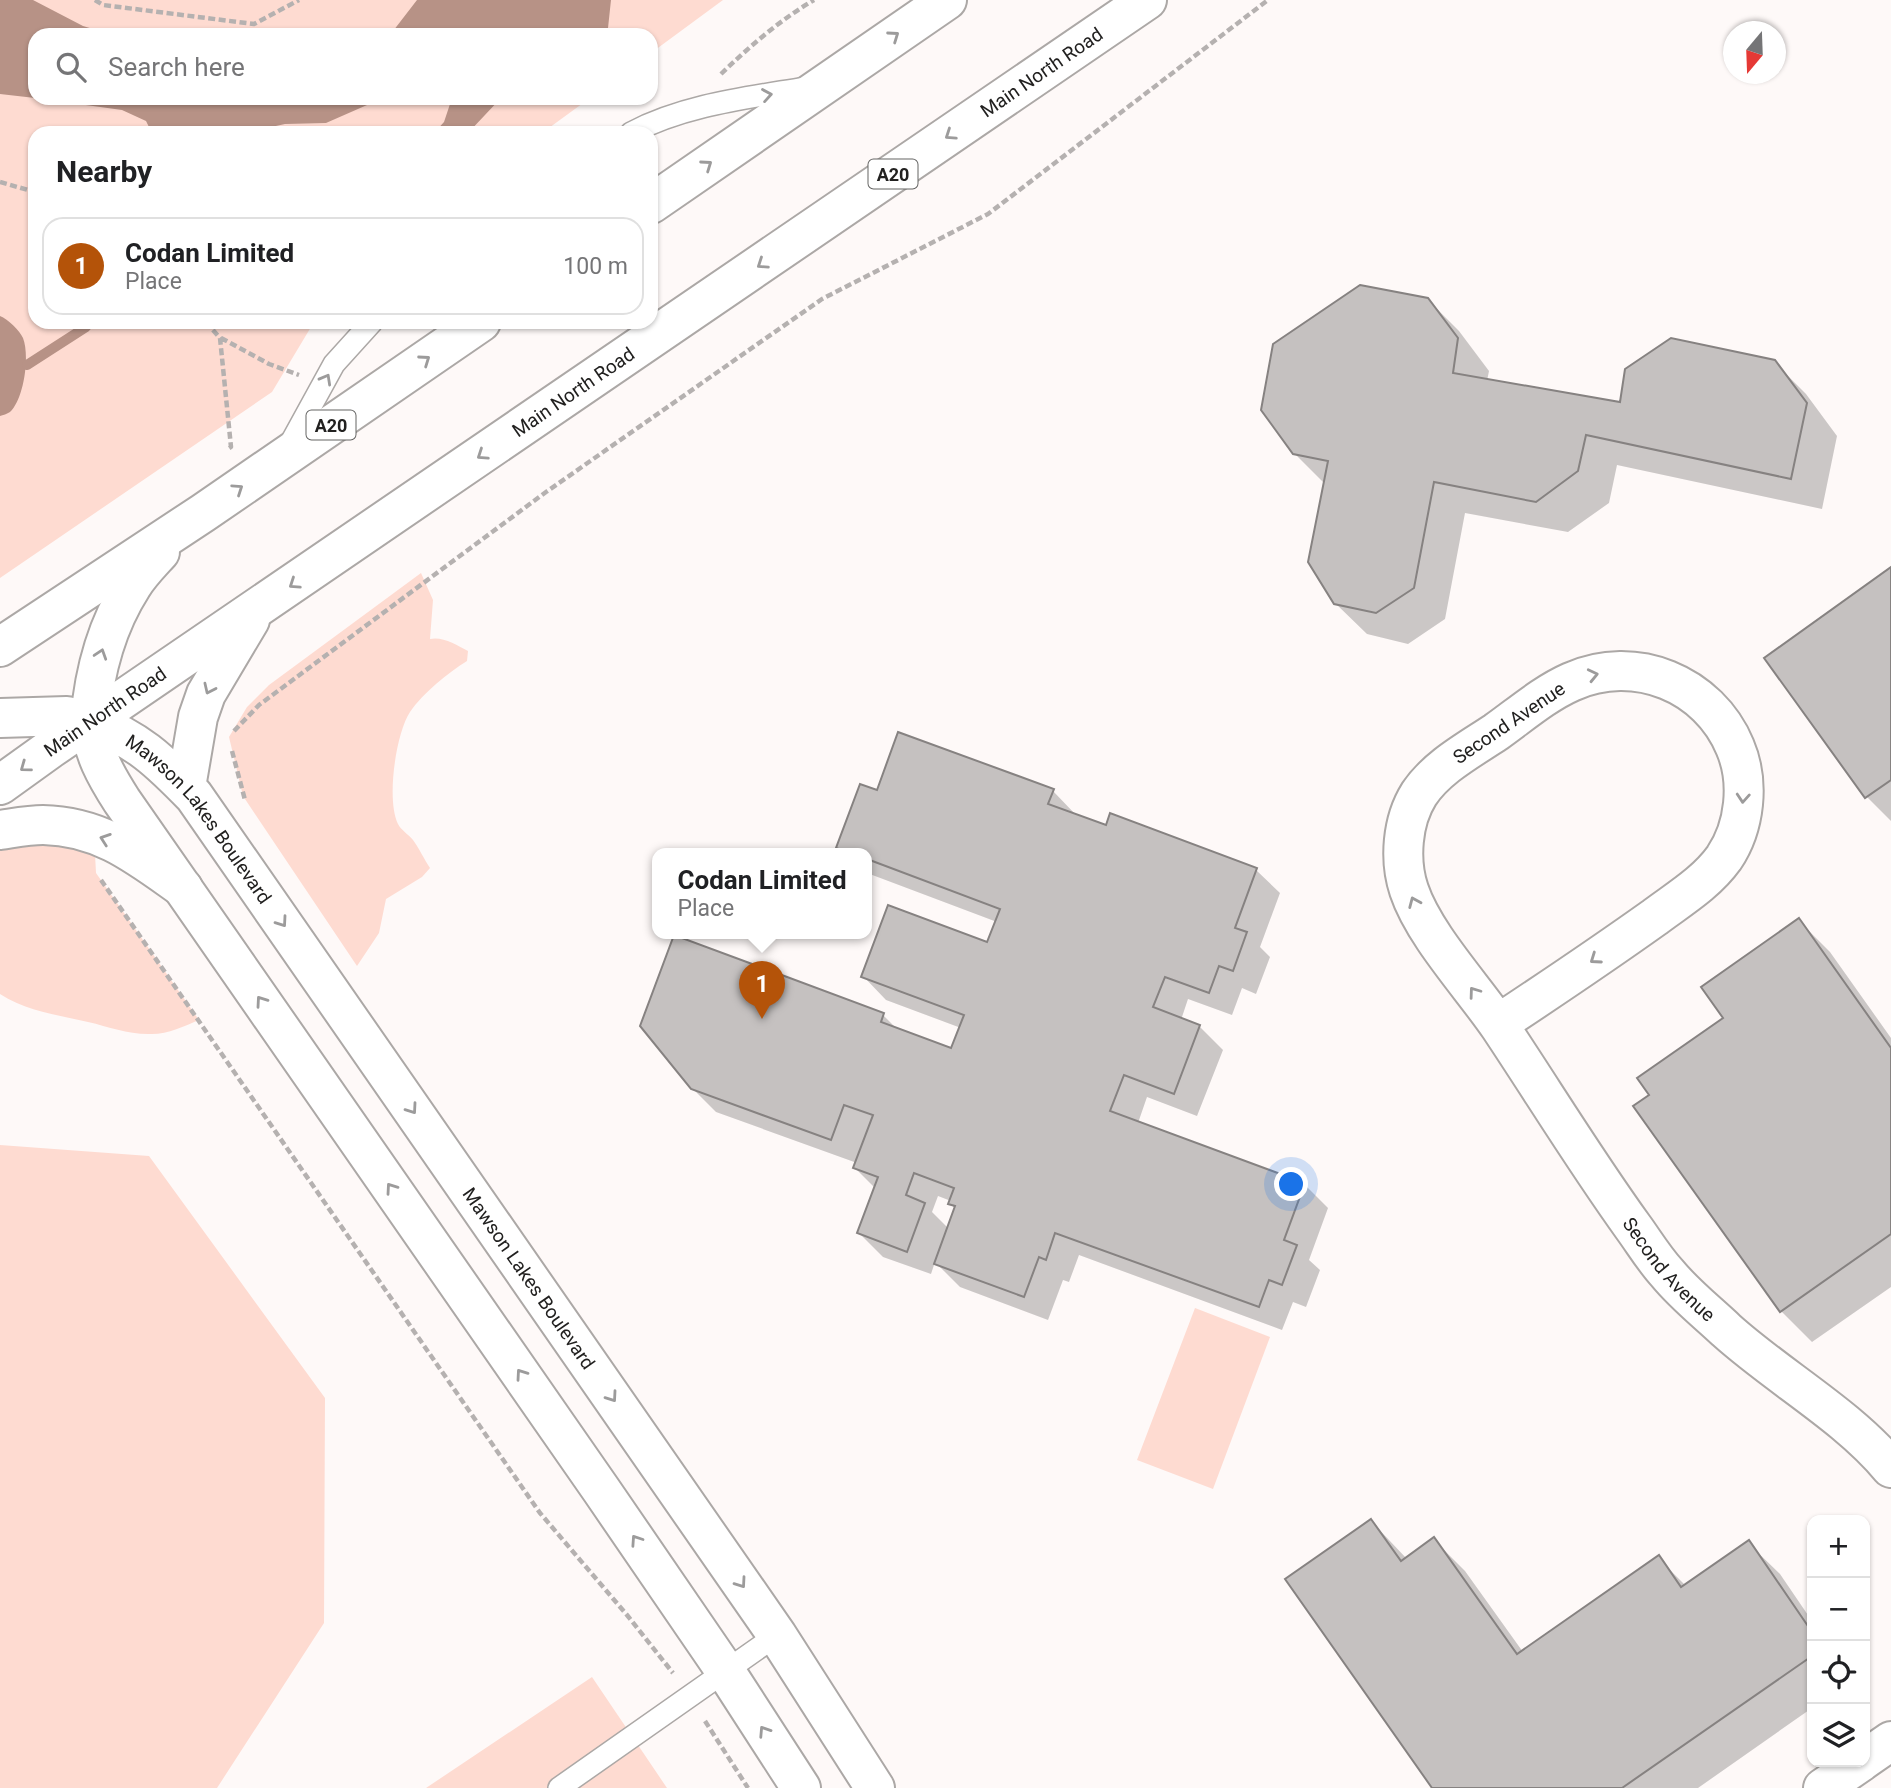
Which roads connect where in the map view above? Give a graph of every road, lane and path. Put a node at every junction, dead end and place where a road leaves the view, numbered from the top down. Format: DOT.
graph roads {
  1 [pos="95,0"];
  2 [pos="299,0"];
  3 [pos="814,0"];
  4 [pos="947,0"];
  5 [pos="1147,0"];
  6 [pos="1268,0"];
  7 [pos="824,85"];
  8 [pos="677,115"];
  9 [pos="645,126"];
  10 [pos="0,182"];
  11 [pos="28,190"];
  12 [pos="658,199"];
  13 [pos="212,329"];
  14 [pos="366,329"];
  15 [pos="471,329"];
  16 [pos="220,338"];
  17 [pos="323,383"];
  18 [pos="231,447"];
  19 [pos="281,460"];
  20 [pos="181,527"];
  21 [pos="257,609"];
  22 [pos="0,647"];
  23 [pos="0,718"];
  24 [pos="90,721"];
  25 [pos="229,737"];
  26 [pos="0,785"];
  27 [pos="186,787"];
  28 [pos="0,830"];
  29 [pos="87,833"];
  30 [pos="183,888"];
  31 [pos="1498,1024"];
  32 [pos="1891,1468"];
  33 [pos="777,1635"];
  34 [pos="726,1672"];
  35 [pos="690,1697"];
  36 [pos="1891,1741"];
  37 [pos="1847,1775"];
  38 [pos="559,1788"];
  39 [pos="748,1788"];
  40 [pos="801,1788"];
  41 [pos="875,1788"];
  1 -- 2 [label="path"];
  3 -- 8 [label="path"];
  7 -- 4 [label="main road, one-way"];
  5 -- 21 [label="main road, Main North Road / A20, one-way"];
  6 -- 25 [label="path"];
  8 -- 7 [label="lane, one-way"];
  12 -- 7 [label="main road, one-way"];
  8 -- 9 [label="lane"];
  10 -- 11 [label="path"];
  13 -- 16 [label="path"];
  17 -- 14 [label="lane, one-way"];
  19 -- 15 [label="main road, A20, one-way"];
  16 -- 17 [label="path"];
  16 -- 18 [label="path"];
  17 -- 19 [label="lane"];
  20 -- 19 [label="main road, A20, one-way"];
  20 -- 22 [label="main road, A20"];
  24 -- 20 [label="main road, one-way"];
  21 -- 24 [label="main road, Main North Road / A20"];
  21 -- 27 [label="main road, one-way"];
  23 -- 24 [label="main road"];
  24 -- 26 [label="main road, Main North Road / A20, one-way"];
  24 -- 27 [label="main road, Mawson Lakes Boulevard"];
  24 -- 30 [label="main road, Mawson Lakes Boulevard"];
  27 -- 33 [label="main road, Mawson Lakes Boulevard, one-way"];
  28 -- 29 [label="main road"];
  30 -- 29 [label="main road, one-way"];
  29 -- 35 [label="path"];
  34 -- 30 [label="main road, Mawson Lakes Boulevard, one-way"];
  31 -- 31 [label="main road, Second Avenue, one-way"];
  31 -- 32 [label="main road, Second Avenue"];
  33 -- 34 [label="lane"];
  33 -- 41 [label="main road, Mawson Lakes Boulevard"];
  34 -- 35 [label="lane"];
  40 -- 34 [label="main road, Mawson Lakes Boulevard, one-way"];
  35 -- 38 [label="lane"];
  35 -- 39 [label="path"];
  36 -- 37 [label="main road"];
}
